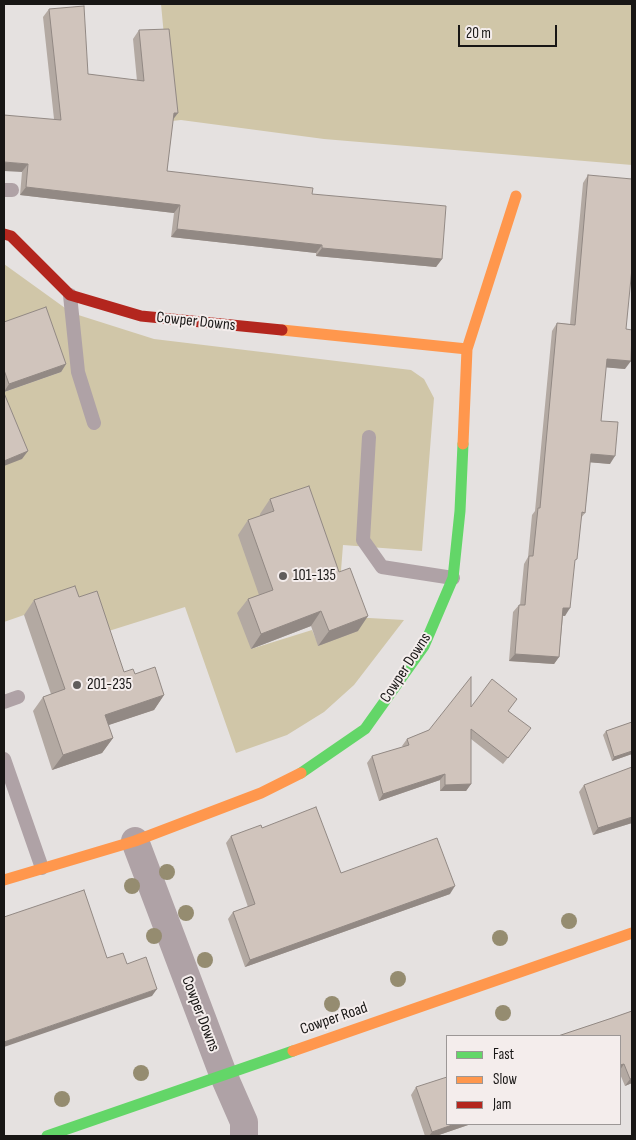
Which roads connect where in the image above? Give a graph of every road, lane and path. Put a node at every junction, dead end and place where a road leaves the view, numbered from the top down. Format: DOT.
graph roads {
  1 [pos="516,196"];
  2 [pos="7,235"];
  3 [pos="70,294"];
  4 [pos="467,349"];
  5 [pos="94,423"];
  6 [pos="369,436"];
  7 [pos="453,578"];
  8 [pos="18,697"];
  9 [pos="4,702"];
  10 [pos="4,759"];
  11 [pos="135,841"];
  12 [pos="42,868"];
  13 [pos="4,880"];
  14 [pos="632,933"];
  15 [pos="223,1074"];
  16 [pos="46,1136"];
  17 [pos="244,1136"];
  1 -- 4 [label="street, Cowper Downs"];
  2 -- 3 [label="street, Cowper Downs"];
  3 -- 4 [label="street, Cowper Downs"];
  3 -- 5 [label="lane"];
  4 -- 7 [label="street, Cowper Downs"];
  6 -- 7 [label="lane"];
  7 -- 11 [label="street, Cowper Downs"];
  8 -- 9 [label="lane"];
  10 -- 12 [label="lane"];
  11 -- 12 [label="street, Cowper Downs"];
  11 -- 15 [label="street, Cowper Downs"];
  12 -- 13 [label="street, Cowper Downs"];
  14 -- 15 [label="street, Cowper Road"];
  15 -- 16 [label="street, Cowper Road"];
  15 -- 17 [label="street, Cowper Downs"];
}
